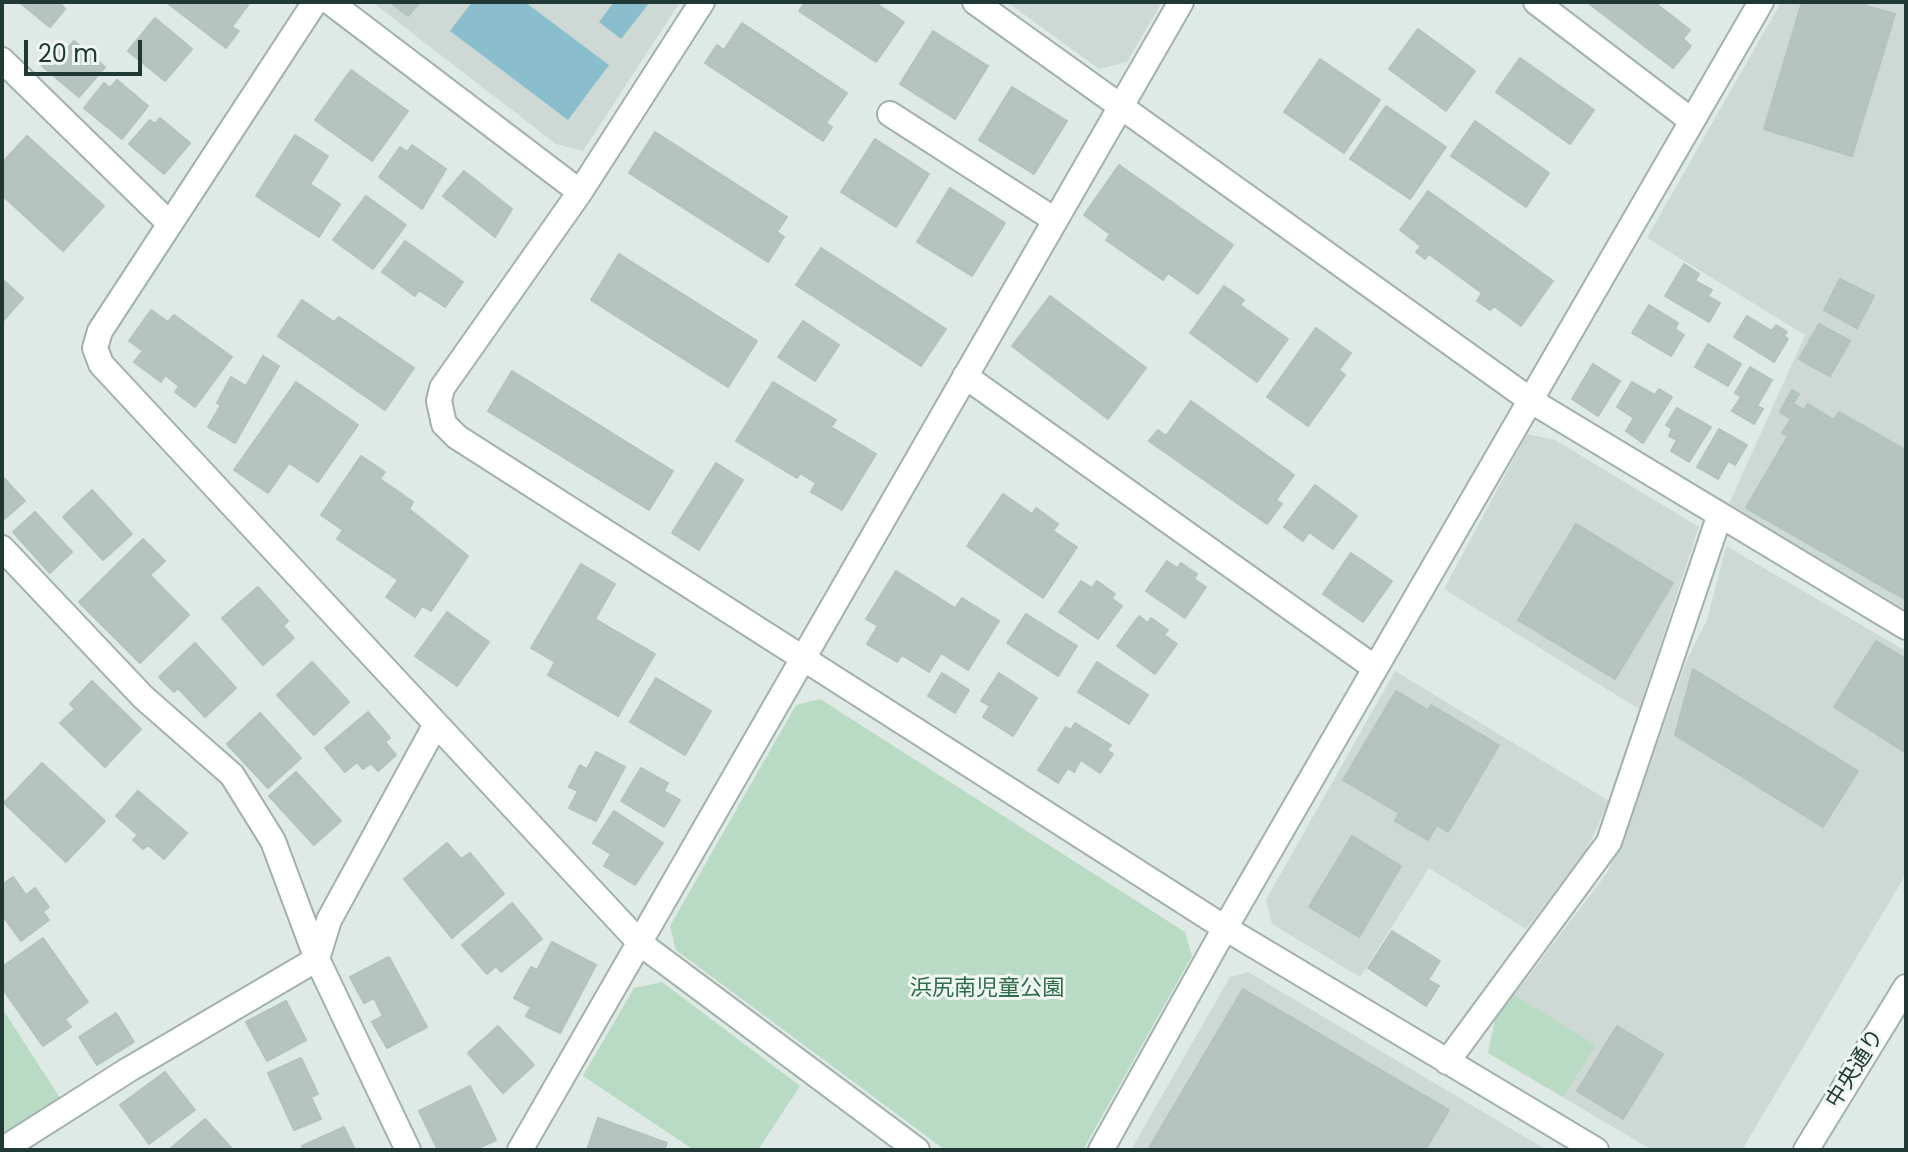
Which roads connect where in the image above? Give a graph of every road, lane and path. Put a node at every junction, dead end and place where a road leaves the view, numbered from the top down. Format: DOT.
graph roads {
  1 [pos="315,2"];
  2 [pos="330,2"];
  3 [pos="702,2"];
  4 [pos="975,2"];
  5 [pos="1181,2"];
  6 [pos="1536,2"];
  7 [pos="1761,2"];
  8 [pos="2,60"];
  9 [pos="1120,106"];
  10 [pos="890,114"];
  11 [pos="1692,121"];
  12 [pos="580,192"];
  13 [pos="1055,220"];
  14 [pos="169,223"];
  15 [pos="965,376"];
  16 [pos="1533,402"];
  17 [pos="1719,517"];
  18 [pos="2,548"];
  19 [pos="1906,627"];
  20 [pos="804,657"];
  21 [pos="1375,668"];
  22 [pos="435,726"];
  23 [pos="1225,928"];
  24 [pos="641,944"];
  25 [pos="317,959"];
  26 [pos="1906,987"];
  27 [pos="1447,1062"];
  28 [pos="2,1150"];
  29 [pos="408,1150"];
  30 [pos="520,1150"];
  31 [pos="917,1150"];
  32 [pos="1101,1150"];
  33 [pos="1596,1150"];
  34 [pos="1806,1150"];
  1 -- 14 [label="street"];
  2 -- 12 [label="street"];
  3 -- 12 [label="street"];
  4 -- 9 [label="street"];
  5 -- 9 [label="street"];
  6 -- 11 [label="street"];
  7 -- 11 [label="street"];
  8 -- 14 [label="street"];
  9 -- 13 [label="street"];
  9 -- 16 [label="street"];
  10 -- 13 [label="street"];
  11 -- 16 [label="street"];
  12 -- 20 [label="street"];
  13 -- 15 [label="street"];
  14 -- 22 [label="street"];
  15 -- 20 [label="street"];
  15 -- 21 [label="street"];
  16 -- 17 [label="street"];
  16 -- 21 [label="street"];
  17 -- 19 [label="street"];
  17 -- 27 [label="street"];
  18 -- 25 [label="street"];
  20 -- 23 [label="street"];
  20 -- 24 [label="street"];
  21 -- 23 [label="street"];
  22 -- 24 [label="street"];
  22 -- 25 [label="street"];
  23 -- 27 [label="street"];
  23 -- 32 [label="street"];
  24 -- 30 [label="street"];
  24 -- 31 [label="street"];
  25 -- 28 [label="street"];
  25 -- 29 [label="street"];
  26 -- 34 [label="street, 中央通り"];
  27 -- 33 [label="street"];
}
